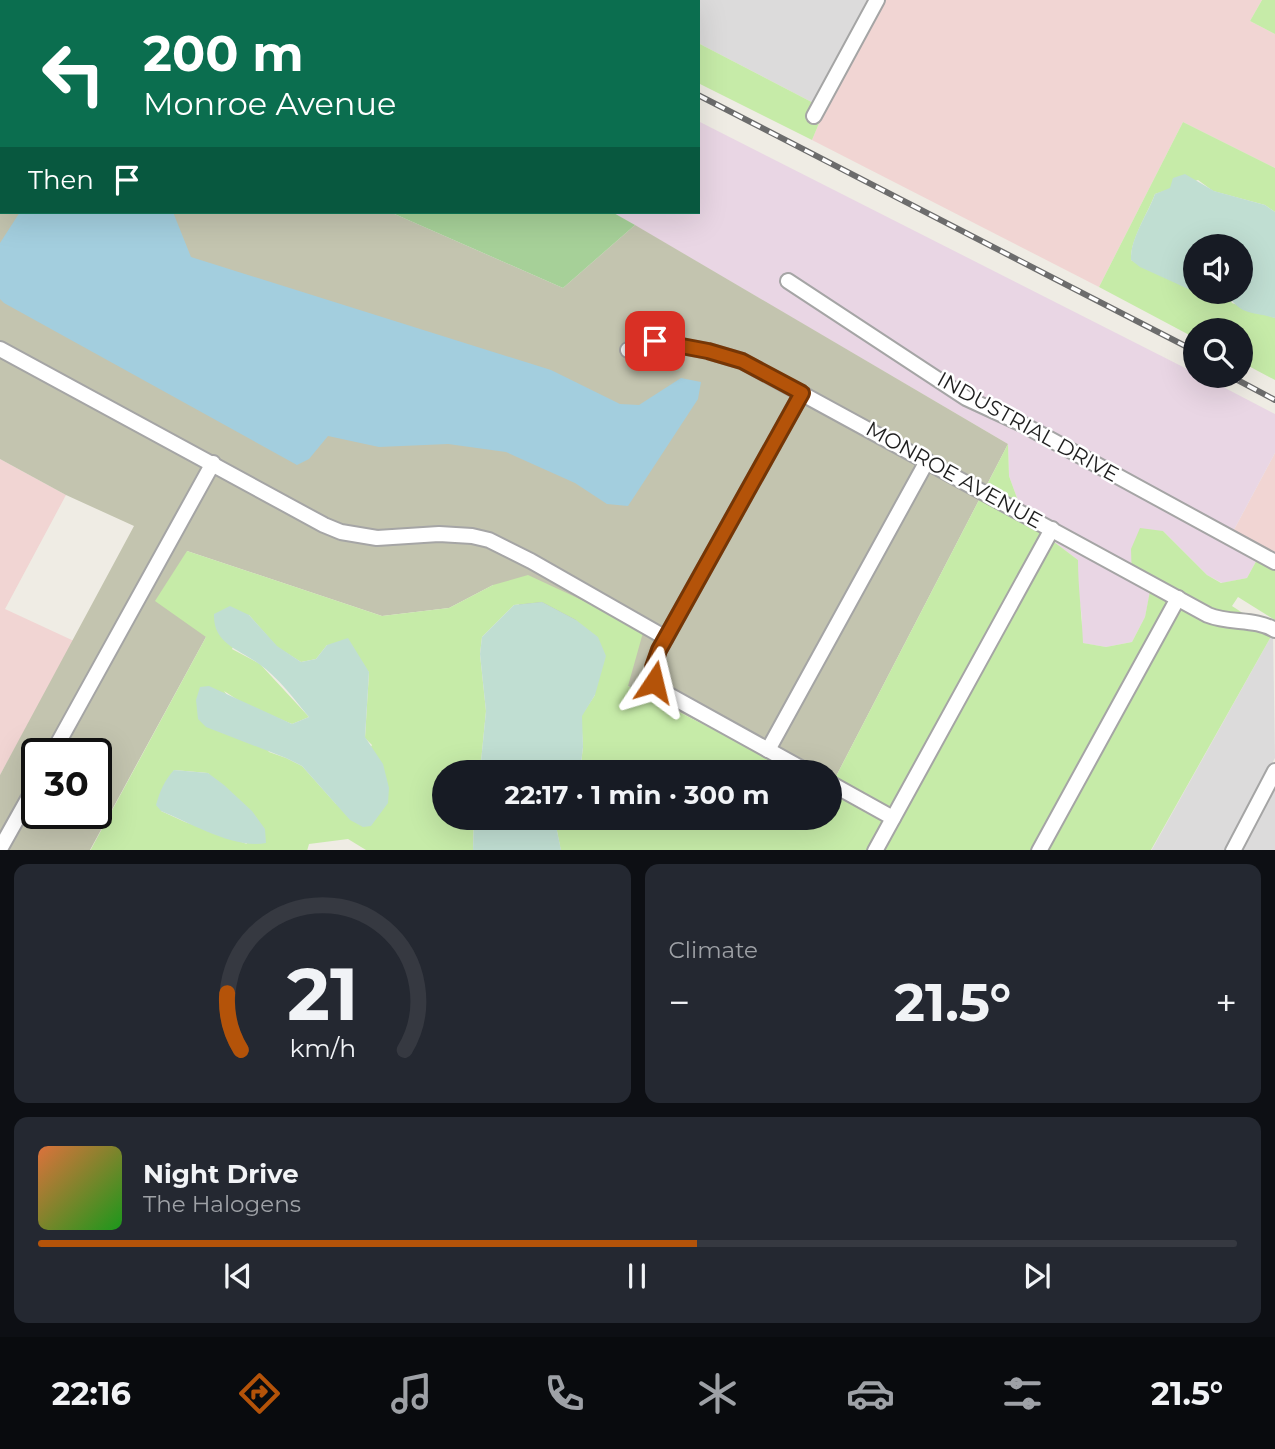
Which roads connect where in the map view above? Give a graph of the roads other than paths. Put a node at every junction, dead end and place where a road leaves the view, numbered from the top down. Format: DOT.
graph roads {
  1 [pos="877,0"];
  2 [pos="814,116"];
  3 [pos="788,281"];
  4 [pos="0,349"];
  5 [pos="628,350"];
  6 [pos="802,393"];
  7 [pos="927,461"];
  8 [pos="213,463"];
  9 [pos="1052,529"];
  10 [pos="1275,562"];
  11 [pos="1178,598"];
  12 [pos="1275,631"];
  13 [pos="666,638"];
  14 [pos="61,738"];
  15 [pos="768,750"];
  16 [pos="786,760"];
  17 [pos="1275,771"];
  18 [pos="842,790"];
  19 [pos="21,812"];
  20 [pos="893,818"];
  21 [pos="0,849"];
  22 [pos="874,850"];
  23 [pos="1039,850"];
  24 [pos="1233,850"];
  1 -- 2 [label="street"];
  3 -- 10 [label="street, INDUSTRIAL DRIVE"];
  4 -- 8 [label="street"];
  5 -- 6 [label="street, MONROE AVENUE"];
  6 -- 7 [label="street, MONROE AVENUE"];
  6 -- 13 [label="street"];
  7 -- 9 [label="street, MONROE AVENUE"];
  7 -- 15 [label="street"];
  8 -- 13 [label="street"];
  8 -- 14 [label="street"];
  9 -- 11 [label="street, MONROE AVENUE"];
  9 -- 20 [label="street"];
  11 -- 12 [label="street, MONROE AVENUE"];
  11 -- 23 [label="street"];
  13 -- 15 [label="street"];
  15 -- 16 [label="street"];
  17 -- 24 [label="street"];
  18 -- 20 [label="street"];
  19 -- 21 [label="street"];
  20 -- 22 [label="street"];
}
